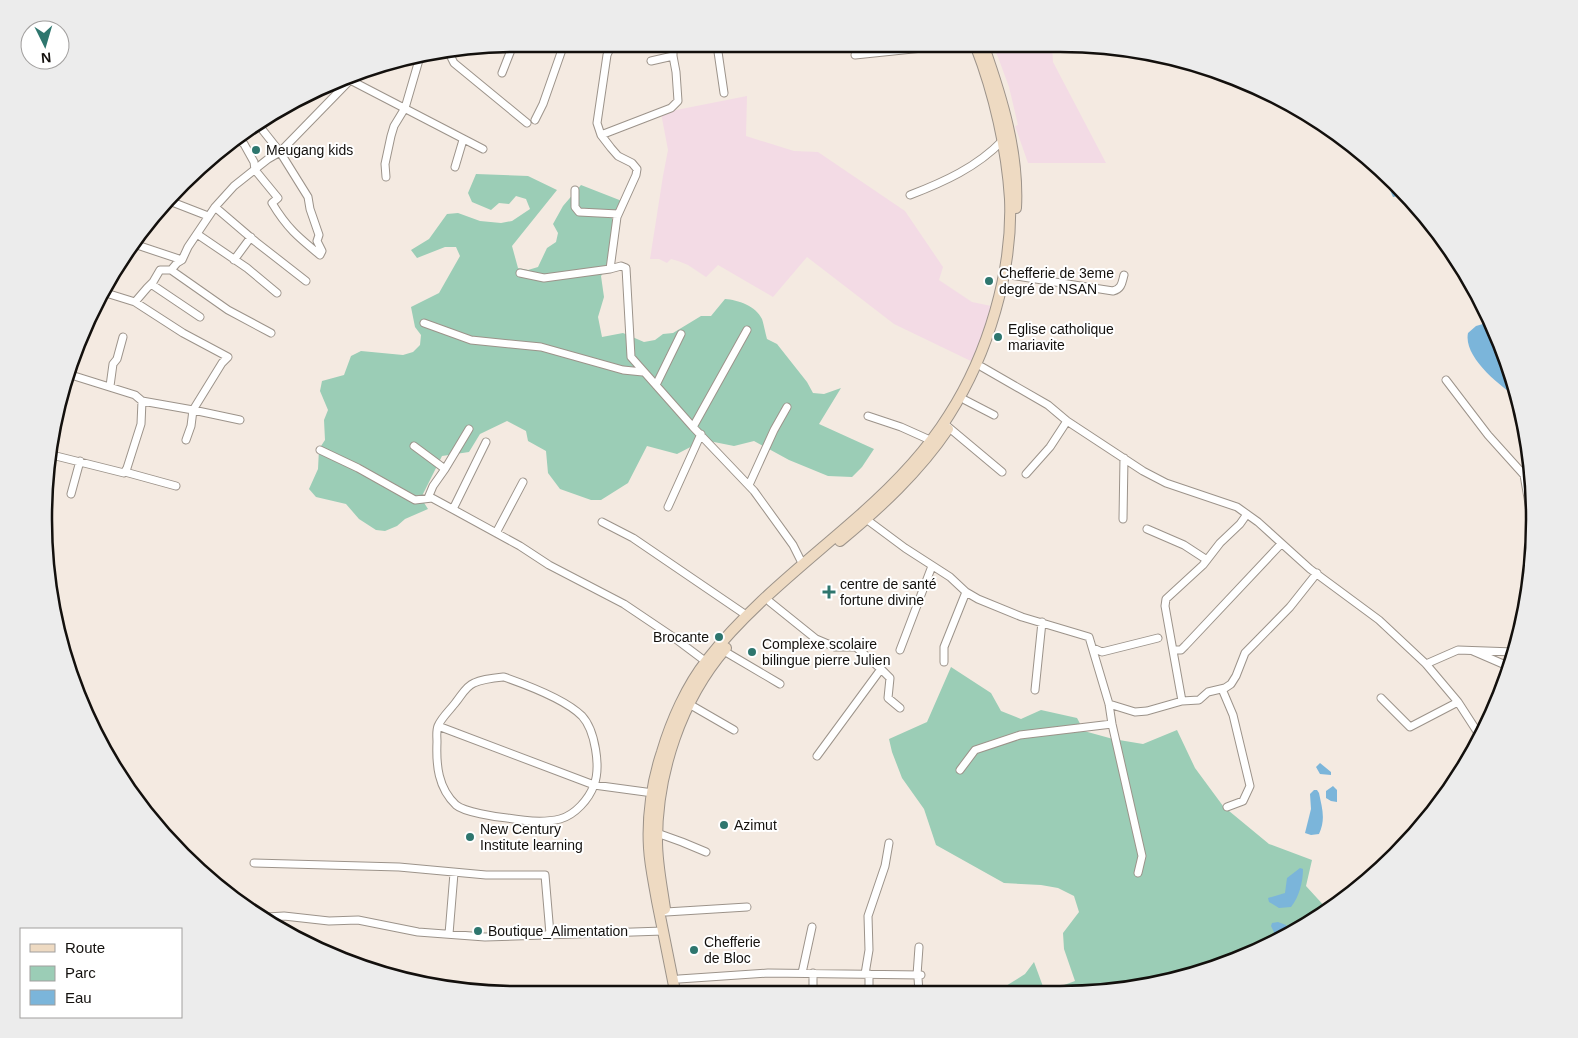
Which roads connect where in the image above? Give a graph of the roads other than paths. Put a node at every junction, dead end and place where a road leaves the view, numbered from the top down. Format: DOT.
graph roads {
  1 [pos="510,52"];
  2 [pos="561,52"];
  3 [pos="608,52"];
  4 [pos="673,52"];
  5 [pos="718,52"];
  6 [pos="884,52"];
  7 [pos="978,52"];
  8 [pos="986,52"];
  9 [pos="855,55"];
  10 [pos="673,56"];
  11 [pos="451,57"];
  12 [pos="651,60"];
  13 [pos="418,63"];
  14 [pos="502,73"];
  15 [pos="355,82"];
  16 [pos="344,87"];
  17 [pos="724,93"];
  18 [pos="405,108"];
  19 [pos="535,120"];
  20 [pos="527,123"];
  21 [pos="262,130"];
  22 [pos="601,135"];
  23 [pos="463,140"];
  24 [pos="1002,141"];
  25 [pos="243,143"];
  26 [pos="483,149"];
  27 [pos="280,152"];
  28 [pos="455,167"];
  29 [pos="256,170"];
  30 [pos="386,177"];
  31 [pos="575,190"];
  32 [pos="910,195"];
  33 [pos="175,203"];
  34 [pos="215,207"];
  35 [pos="618,214"];
  36 [pos="208,216"];
  37 [pos="197,234"];
  38 [pos="251,237"];
  39 [pos="141,246"];
  40 [pos="182,260"];
  41 [pos="234,260"];
  42 [pos="171,270"];
  43 [pos="610,270"];
  44 [pos="520,273"];
  45 [pos="1010,275"];
  46 [pos="1124,275"];
  47 [pos="306,281"];
  48 [pos="151,284"];
  49 [pos="277,293"];
  50 [pos="111,294"];
  51 [pos="135,302"];
  52 [pos="200,317"];
  53 [pos="424,323"];
  54 [pos="747,330"];
  55 [pos="271,333"];
  56 [pos="681,334"];
  57 [pos="123,338"];
  58 [pos="982,367"];
  59 [pos="644,372"];
  60 [pos="75,376"];
  61 [pos="1446,380"];
  62 [pos="656,385"];
  63 [pos="110,386"];
  64 [pos="965,400"];
  65 [pos="142,402"];
  66 [pos="788,407"];
  67 [pos="193,410"];
  68 [pos="994,415"];
  69 [pos="868,416"];
  70 [pos="240,420"];
  71 [pos="1067,421"];
  72 [pos="946,425"];
  73 [pos="693,427"];
  74 [pos="469,429"];
  75 [pos="701,434"];
  76 [pos="186,440"];
  77 [pos="930,440"];
  78 [pos="486,442"];
  79 [pos="414,446"];
  80 [pos="320,450"];
  81 [pos="56,456"];
  82 [pos="1124,458"];
  83 [pos="80,461"];
  84 [pos="444,469"];
  85 [pos="125,472"];
  86 [pos="1002,472"];
  87 [pos="1026,474"];
  88 [pos="1524,475"];
  89 [pos="523,482"];
  90 [pos="749,485"];
  91 [pos="176,486"];
  92 [pos="72,494"];
  93 [pos="428,498"];
  94 [pos="668,507"];
  95 [pos="453,509"];
  96 [pos="1248,514"];
  97 [pos="866,519"];
  98 [pos="1123,519"];
  99 [pos="602,522"];
  100 [pos="1148,529"];
  101 [pos="496,533"];
  102 [pos="1281,544"];
  103 [pos="1207,560"];
  104 [pos="804,565"];
  105 [pos="932,566"];
  106 [pos="1316,573"];
  107 [pos="966,592"];
  108 [pos="770,602"];
  109 [pos="746,615"];
  110 [pos="1042,622"];
  111 [pos="1158,638"];
  112 [pos="1093,648"];
  113 [pos="1471,649"];
  114 [pos="900,650"];
  115 [pos="1173,650"];
  116 [pos="724,651"];
  117 [pos="1506,651"];
  118 [pos="705,661"];
  119 [pos="944,662"];
  120 [pos="1426,664"];
  121 [pos="1503,664"];
  122 [pos="881,669"];
  123 [pos="780,684"];
  124 [pos="1222,689"];
  125 [pos="1035,690"];
  126 [pos="1381,698"];
  127 [pos="1182,701"];
  128 [pos="1458,702"];
  129 [pos="689,704"];
  130 [pos="1109,704"];
  131 [pos="900,708"];
  132 [pos="1112,724"];
  133 [pos="438,726"];
  134 [pos="1475,729"];
  135 [pos="734,730"];
  136 [pos="817,756"];
  137 [pos="960,770"];
  138 [pos="594,785"];
  139 [pos="653,793"];
  140 [pos="1227,807"];
  141 [pos="657,833"];
  142 [pos="889,842"];
  143 [pos="706,852"];
  144 [pos="254,863"];
  145 [pos="454,873"];
  146 [pos="1138,874"];
  147 [pos="747,907"];
  148 [pos="666,912"];
  149 [pos="275,917"];
  150 [pos="812,927"];
  151 [pos="663,931"];
  152 [pos="449,934"];
  153 [pos="550,934"];
  154 [pos="919,947"];
  155 [pos="802,973"];
  156 [pos="813,973"];
  157 [pos="867,974"];
  158 [pos="919,976"];
  159 [pos="679,979"];
  160 [pos="674,986"];
  161 [pos="680,986"];
  162 [pos="813,986"];
  163 [pos="868,986"];
  164 [pos="919,986"];
  1 -- 14 [label="street"];
  2 -- 19 [label="street"];
  3 -- 22 [label="street"];
  4 -- 10 [label="street"];
  5 -- 17 [label="street"];
  6 -- 9 [label="street"];
  7 -- 24 [label="main road"];
  8 -- 45 [label="main road"];
  10 -- 12 [label="street"];
  10 -- 22 [label="street"];
  11 -- 20 [label="street"];
  13 -- 18 [label="street"];
  15 -- 18 [label="street"];
  16 -- 27 [label="street"];
  18 -- 23 [label="street"];
  18 -- 30 [label="street"];
  21 -- 27 [label="street"];
  22 -- 35 [label="street"];
  23 -- 26 [label="street"];
  23 -- 28 [label="street"];
  24 -- 32 [label="street"];
  24 -- 72 [label="main road"];
  25 -- 29 [label="street"];
  27 -- 29 [label="street"];
  27 -- 29 [label="street"];
  29 -- 34 [label="street"];
  31 -- 35 [label="street"];
  33 -- 36 [label="street"];
  34 -- 36 [label="street"];
  34 -- 38 [label="street"];
  35 -- 43 [label="street"];
  36 -- 37 [label="street"];
  37 -- 40 [label="street"];
  37 -- 41 [label="street"];
  38 -- 41 [label="street"];
  38 -- 47 [label="street"];
  39 -- 40 [label="street"];
  40 -- 42 [label="street"];
  41 -- 49 [label="street"];
  42 -- 48 [label="street"];
  42 -- 55 [label="street"];
  43 -- 44 [label="street"];
  43 -- 59 [label="street"];
  45 -- 46 [label="street"];
  45 -- 58 [label="main road"];
  48 -- 51 [label="street"];
  48 -- 52 [label="street"];
  50 -- 51 [label="street"];
  51 -- 67 [label="street"];
  53 -- 59 [label="street"];
  54 -- 73 [label="street"];
  56 -- 62 [label="street"];
  57 -- 63 [label="street"];
  58 -- 64 [label="main road"];
  58 -- 71 [label="street"];
  59 -- 62 [label="street"];
  60 -- 63 [label="street"];
  61 -- 88 [label="street"];
  62 -- 73 [label="street"];
  63 -- 65 [label="street"];
  64 -- 68 [label="street"];
  64 -- 72 [label="main road"];
  65 -- 67 [label="street"];
  65 -- 85 [label="street"];
  66 -- 90 [label="street"];
  67 -- 70 [label="street"];
  67 -- 76 [label="street"];
  69 -- 77 [label="street"];
  71 -- 82 [label="street"];
  71 -- 87 [label="street"];
  72 -- 77 [label="main road"];
  72 -- 86 [label="street"];
  72 -- 97 [label="main road"];
  73 -- 75 [label="street"];
  74 -- 84 [label="street"];
  75 -- 90 [label="street"];
  75 -- 94 [label="street"];
  77 -- 104 [label="main road"];
  78 -- 95 [label="street"];
  79 -- 84 [label="street"];
  80 -- 93 [label="street"];
  81 -- 83 [label="street"];
  82 -- 96 [label="street"];
  82 -- 98 [label="street"];
  83 -- 85 [label="street"];
  83 -- 92 [label="street"];
  84 -- 93 [label="street"];
  85 -- 91 [label="street"];
  89 -- 101 [label="street"];
  90 -- 104 [label="street"];
  93 -- 95 [label="street"];
  95 -- 101 [label="street"];
  96 -- 102 [label="street"];
  96 -- 103 [label="street"];
  97 -- 105 [label="street"];
  97 -- 108 [label="main road"];
  99 -- 109 [label="street"];
  100 -- 103 [label="street"];
  101 -- 118 [label="street"];
  102 -- 106 [label="street"];
  102 -- 115 [label="street"];
  103 -- 115 [label="street"];
  104 -- 109 [label="main road"];
  105 -- 107 [label="street"];
  105 -- 114 [label="street"];
  106 -- 120 [label="street"];
  106 -- 124 [label="street"];
  107 -- 110 [label="street"];
  107 -- 119 [label="street"];
  108 -- 116 [label="main road"];
  108 -- 122 [label="street"];
  109 -- 118 [label="main road"];
  110 -- 112 [label="street"];
  110 -- 125 [label="street"];
  111 -- 112 [label="street"];
  112 -- 130 [label="street"];
  113 -- 117 [label="street"];
  113 -- 120 [label="street"];
  113 -- 121 [label="street"];
  115 -- 127 [label="street"];
  116 -- 123 [label="street"];
  116 -- 129 [label="main road"];
  118 -- 139 [label="main road"];
  120 -- 128 [label="street"];
  122 -- 131 [label="street"];
  122 -- 136 [label="street"];
  124 -- 127 [label="street"];
  124 -- 140 [label="street"];
  126 -- 128 [label="street"];
  127 -- 130 [label="street"];
  128 -- 134 [label="street"];
  129 -- 135 [label="street"];
  129 -- 141 [label="main road"];
  130 -- 132 [label="street"];
  132 -- 137 [label="street"];
  132 -- 146 [label="street"];
  133 -- 138 [label="street"];
  133 -- 138 [label="street"];
  133 -- 138 [label="street"];
  138 -- 139 [label="street"];
  139 -- 151 [label="main road"];
  141 -- 143 [label="street"];
  141 -- 148 [label="main road"];
  142 -- 157 [label="street"];
  144 -- 145 [label="street"];
  145 -- 152 [label="street"];
  145 -- 153 [label="street"];
  147 -- 148 [label="street"];
  148 -- 159 [label="main road"];
  149 -- 152 [label="street"];
  150 -- 155 [label="street"];
  151 -- 153 [label="street"];
  151 -- 160 [label="main road"];
  152 -- 153 [label="street"];
  154 -- 158 [label="street"];
  155 -- 156 [label="street"];
  155 -- 159 [label="street"];
  156 -- 157 [label="street"];
  156 -- 162 [label="street"];
  157 -- 158 [label="street"];
  157 -- 163 [label="street"];
  158 -- 164 [label="street"];
  159 -- 161 [label="main road"];
}
